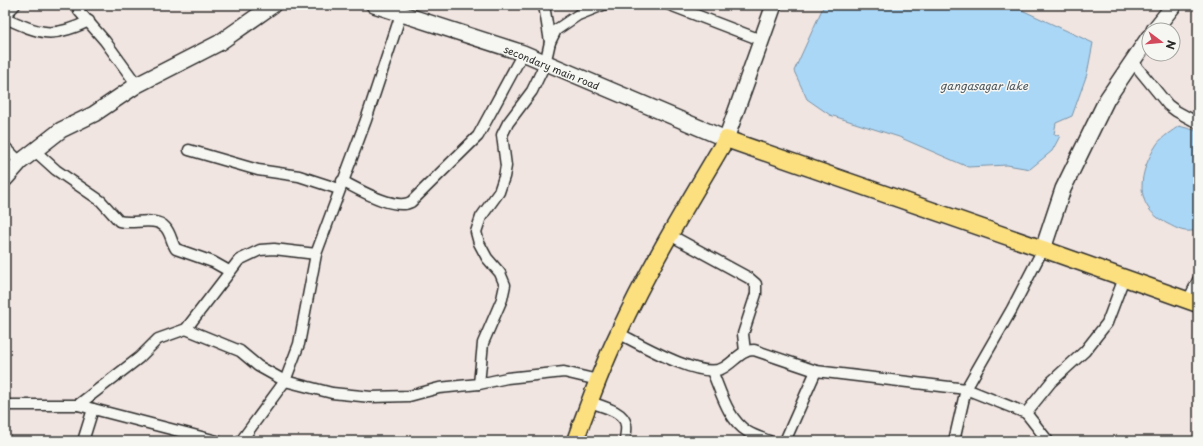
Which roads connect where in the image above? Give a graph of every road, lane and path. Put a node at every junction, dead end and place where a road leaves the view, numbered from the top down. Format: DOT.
graph roads {
  1 [pos="15,5"];
  2 [pos="273,5"];
  3 [pos="374,5"];
  4 [pos="544,5"];
  5 [pos="603,5"];
  6 [pos="670,5"];
  7 [pos="774,5"];
  8 [pos="1174,5"];
  9 [pos="75,6"];
  10 [pos="401,14"];
  11 [pos="5,15"];
  12 [pos="5,18"];
  13 [pos="88,21"];
  14 [pos="1160,22"];
  15 [pos="761,40"];
  16 [pos="550,42"];
  17 [pos="1141,48"];
  18 [pos="523,53"];
  19 [pos="1132,61"];
  20 [pos="545,64"];
  21 [pos="136,85"];
  22 [pos="1198,123"];
  23 [pos="726,140"];
  24 [pos="5,147"];
  25 [pos="35,150"];
  26 [pos="189,150"];
  27 [pos="20,162"];
  28 [pos="5,179"];
  29 [pos="340,185"];
  30 [pos="670,235"];
  31 [pos="1043,249"];
  32 [pos="316,254"];
  33 [pos="229,271"];
  34 [pos="1124,278"];
  35 [pos="1198,280"];
  36 [pos="1193,303"];
  37 [pos="186,329"];
  38 [pos="618,333"];
  39 [pos="745,351"];
  40 [pos="712,371"];
  41 [pos="816,371"];
  42 [pos="598,380"];
  43 [pos="285,382"];
  44 [pos="479,384"];
  45 [pos="966,389"];
  46 [pos="590,402"];
  47 [pos="5,405"];
  48 [pos="78,405"];
  49 [pos="93,408"];
  50 [pos="1026,413"];
  51 [pos="83,441"];
  52 [pos="217,441"];
  53 [pos="242,441"];
  54 [pos="575,441"];
  55 [pos="625,441"];
  56 [pos="769,441"];
  57 [pos="785,441"];
  58 [pos="954,441"];
  59 [pos="1048,441"];
  1 -- 11 [label="street"];
  2 -- 21 [label="street"];
  3 -- 10 [label="street, secondary main road"];
  4 -- 16 [label="street"];
  5 -- 16 [label="street"];
  6 -- 15 [label="street"];
  7 -- 15 [label="street"];
  8 -- 14 [label="street"];
  9 -- 13 [label="street"];
  10 -- 18 [label="street, secondary main road"];
  10 -- 29 [label="street"];
  12 -- 13 [label="street"];
  13 -- 21 [label="street"];
  15 -- 23 [label="street"];
  16 -- 20 [label="street"];
  17 -- 19 [label="street"];
  18 -- 20 [label="street, secondary main road"];
  18 -- 29 [label="street"];
  19 -- 22 [label="street"];
  19 -- 31 [label="street"];
  20 -- 23 [label="street, secondary main road"];
  20 -- 44 [label="street"];
  21 -- 25 [label="street"];
  23 -- 30 [label="main road"];
  23 -- 31 [label="main road"];
  24 -- 27 [label="street"];
  25 -- 27 [label="street"];
  25 -- 33 [label="street"];
  26 -- 29 [label="street"];
  27 -- 28 [label="street"];
  29 -- 32 [label="street"];
  30 -- 38 [label="main road"];
  30 -- 39 [label="street"];
  31 -- 34 [label="main road"];
  31 -- 45 [label="street"];
  32 -- 33 [label="street"];
  32 -- 43 [label="street"];
  33 -- 37 [label="street"];
  34 -- 36 [label="main road"];
  34 -- 50 [label="street"];
  35 -- 36 [label="street"];
  37 -- 43 [label="street"];
  37 -- 48 [label="street"];
  38 -- 40 [label="street"];
  38 -- 42 [label="main road"];
  39 -- 40 [label="street"];
  39 -- 41 [label="street"];
  40 -- 56 [label="street"];
  41 -- 45 [label="street"];
  41 -- 57 [label="street"];
  42 -- 44 [label="street"];
  42 -- 46 [label="main road"];
  43 -- 44 [label="street"];
  43 -- 53 [label="street"];
  45 -- 50 [label="street"];
  45 -- 58 [label="street"];
  46 -- 54 [label="main road"];
  46 -- 55 [label="street"];
  47 -- 48 [label="street"];
  48 -- 49 [label="street"];
  49 -- 51 [label="street"];
  49 -- 52 [label="street"];
  50 -- 59 [label="street"];
}
